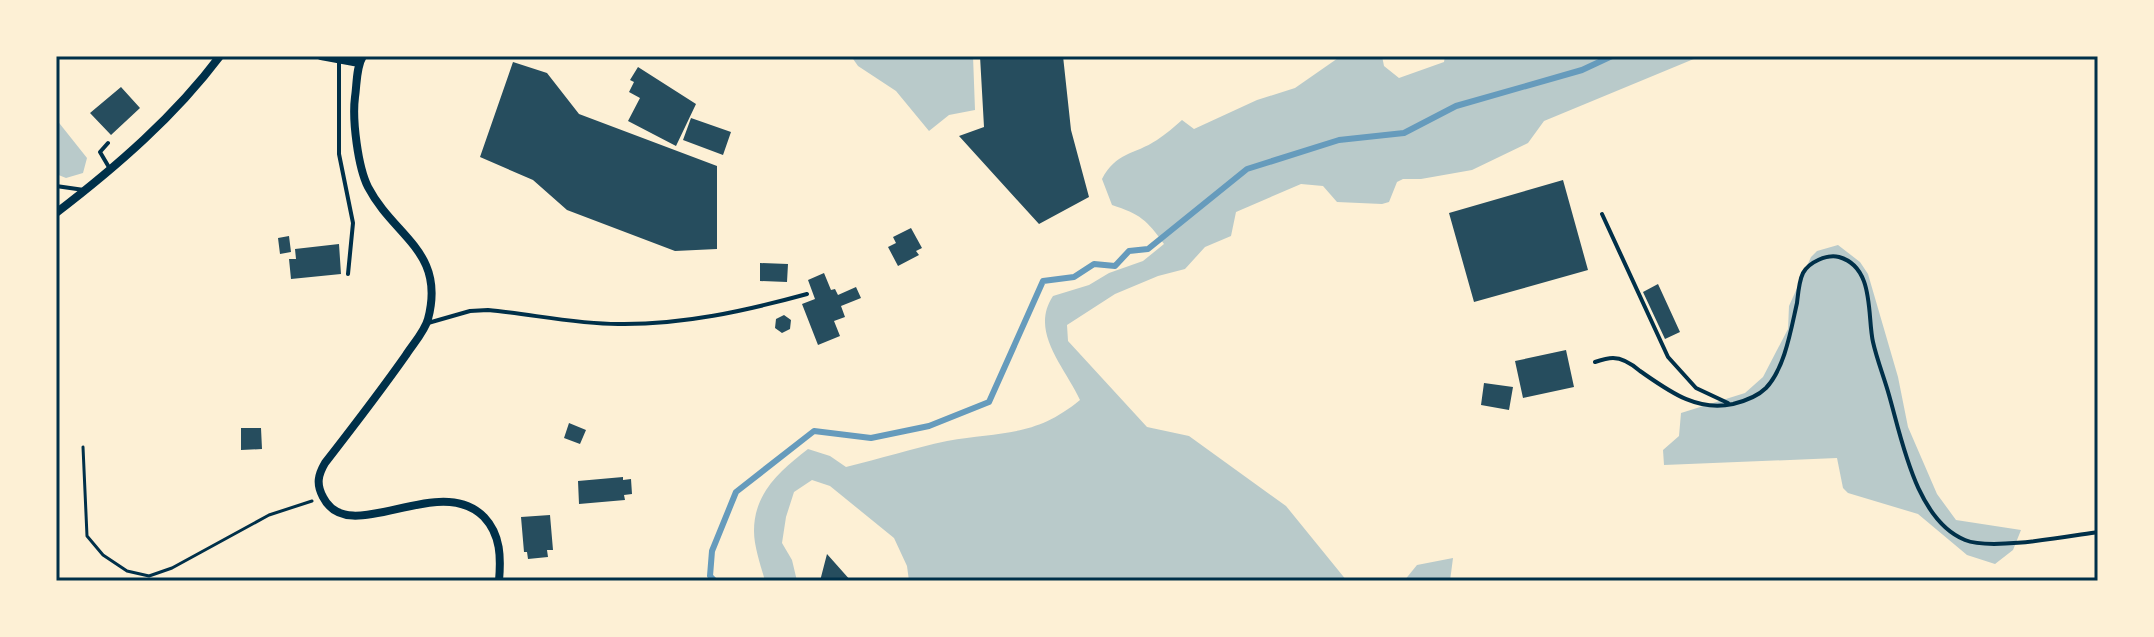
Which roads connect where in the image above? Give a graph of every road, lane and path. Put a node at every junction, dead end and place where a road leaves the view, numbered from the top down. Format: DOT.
graph roads {
  1 [pos="220,56"];
  2 [pos="321,56"];
  3 [pos="339,59"];
  4 [pos="361,60"];
  5 [pos="108,143"];
  6 [pos="110,169"];
  7 [pos="56,186"];
  8 [pos="86,190"];
  9 [pos="56,213"];
  10 [pos="1602,214"];
  11 [pos="348,274"];
  12 [pos="807,294"];
  13 [pos="428,323"];
  14 [pos="1595,362"];
  15 [pos="1730,404"];
  16 [pos="83,447"];
  17 [pos="324,501"];
  18 [pos="2098,532"];
  19 [pos="499,581"];
  1 -- 6 [label="street"];
  2 -- 3 [label="street"];
  3 -- 4 [label="street"];
  3 -- 11 [label="lane"];
  4 -- 13 [label="street"];
  5 -- 6 [label="lane"];
  6 -- 8 [label="street"];
  7 -- 8 [label="lane"];
  8 -- 9 [label="street"];
  10 -- 15 [label="lane"];
  12 -- 13 [label="lane"];
  13 -- 17 [label="street"];
  14 -- 15 [label="lane"];
  15 -- 18 [label="lane"];
  16 -- 17 [label="path"];
  17 -- 19 [label="street"];
}
